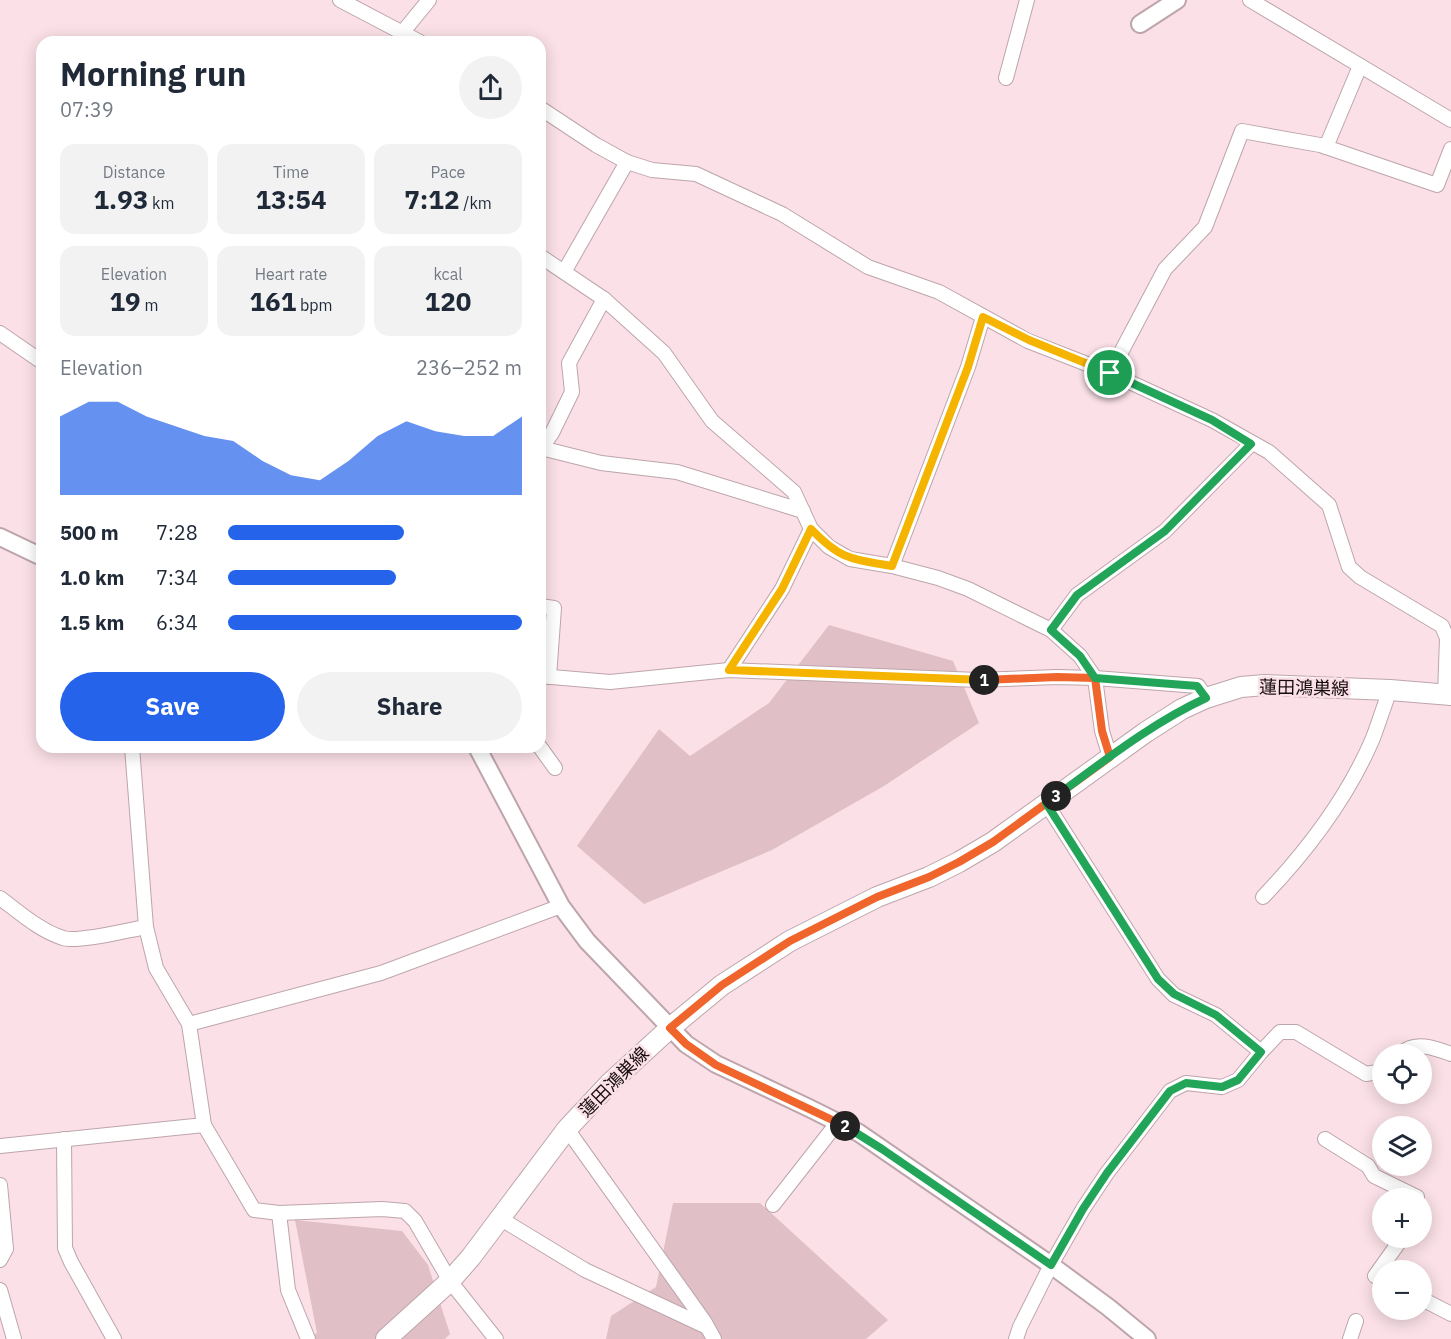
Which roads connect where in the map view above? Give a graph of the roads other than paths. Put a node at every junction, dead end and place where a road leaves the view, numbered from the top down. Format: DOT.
graph roads {
  1 [pos="340,0"];
  2 [pos="429,0"];
  3 [pos="1027,0"];
  4 [pos="1177,0"];
  5 [pos="1250,0"];
  6 [pos="1140,24"];
  7 [pos="402,33"];
  8 [pos="408,36"];
  9 [pos="1360,66"];
  10 [pos="1006,78"];
  11 [pos="546,112"];
  12 [pos="1451,120"];
  13 [pos="1326,147"];
  14 [pos="1451,150"];
  15 [pos="627,162"];
  16 [pos="546,260"];
  17 [pos="564,272"];
  18 [pos="604,299"];
  19 [pos="983,317"];
  20 [pos="0,333"];
  21 [pos="36,358"];
  22 [pos="1110,373"];
  23 [pos="546,442"];
  24 [pos="1251,444"];
  25 [pos="546,450"];
  26 [pos="803,512"];
  27 [pos="811,529"];
  28 [pos="0,537"];
  29 [pos="36,554"];
  30 [pos="892,566"];
  31 [pos="546,607"];
  32 [pos="1051,630"];
  33 [pos="546,662"];
  34 [pos="729,670"];
  35 [pos="546,676"];
  36 [pos="1095,678"];
  37 [pos="1390,690"];
  38 [pos="1448,695"];
  39 [pos="1206,698"];
  40 [pos="132,753"];
  41 [pos="480,753"];
  42 [pos="544,753"];
  43 [pos="1110,757"];
  44 [pos="555,768"];
  45 [pos="1046,803"];
  46 [pos="1263,897"];
  47 [pos="0,898"];
  48 [pos="561,906"];
  49 [pos="146,927"];
  50 [pos="189,1024"];
  51 [pos="670,1028"];
  52 [pos="1432,1049"];
  53 [pos="1261,1052"];
  54 [pos="1451,1054"];
  55 [pos="1372,1073"];
  56 [pos="838,1122"];
  57 [pos="204,1125"];
  58 [pos="567,1129"];
  59 [pos="1325,1138"];
  60 [pos="64,1139"];
  61 [pos="0,1146"];
  62 [pos="0,1185"];
  63 [pos="1399,1188"];
  64 [pos="772,1205"];
  65 [pos="279,1213"];
  66 [pos="501,1219"];
  67 [pos="0,1260"];
  68 [pos="1051,1265"];
  69 [pos="450,1281"];
  70 [pos="0,1290"];
  71 [pos="1432,1304"];
  72 [pos="1451,1314"];
  73 [pos="1356,1321"];
  74 [pos="711,1333"];
  75 [pos="14,1339"];
  76 [pos="114,1339"];
  77 [pos="308,1339"];
  78 [pos="386,1339"];
  79 [pos="496,1339"];
  80 [pos="1017,1339"];
  81 [pos="1147,1339"];
  82 [pos="1350,1339"];
  1 -- 7 [label="street"];
  2 -- 7 [label="street"];
  3 -- 10 [label="street"];
  4 -- 6 [label="street"];
  5 -- 9 [label="street"];
  7 -- 8 [label="street"];
  9 -- 12 [label="street"];
  9 -- 13 [label="street"];
  11 -- 15 [label="street"];
  13 -- 14 [label="street"];
  13 -- 22 [label="street"];
  15 -- 17 [label="street"];
  15 -- 19 [label="street"];
  16 -- 17 [label="street"];
  17 -- 18 [label="street"];
  18 -- 23 [label="street"];
  18 -- 26 [label="street"];
  19 -- 22 [label="street"];
  19 -- 30 [label="street"];
  20 -- 21 [label="street"];
  22 -- 24 [label="street"];
  24 -- 32 [label="street"];
  24 -- 38 [label="street"];
  25 -- 26 [label="street"];
  26 -- 27 [label="street"];
  27 -- 30 [label="street"];
  27 -- 34 [label="street"];
  28 -- 29 [label="street"];
  30 -- 32 [label="street"];
  31 -- 33 [label="street"];
  32 -- 36 [label="street"];
  34 -- 35 [label="street"];
  34 -- 36 [label="street"];
  36 -- 39 [label="street"];
  36 -- 43 [label="street"];
  37 -- 38 [label="main road, 蓮田鴻巣線"];
  37 -- 39 [label="main road, 蓮田鴻巣線"];
  37 -- 46 [label="street"];
  39 -- 43 [label="main road, 蓮田鴻巣線"];
  40 -- 49 [label="street"];
  41 -- 48 [label="street"];
  42 -- 44 [label="street"];
  43 -- 45 [label="main road, 蓮田鴻巣線"];
  45 -- 51 [label="main road, 蓮田鴻巣線"];
  45 -- 53 [label="street"];
  47 -- 49 [label="street"];
  48 -- 50 [label="street"];
  48 -- 51 [label="street"];
  49 -- 50 [label="street"];
  50 -- 57 [label="street"];
  51 -- 56 [label="street"];
  51 -- 58 [label="main road, 蓮田鴻巣線"];
  52 -- 54 [label="street"];
  53 -- 55 [label="street"];
  53 -- 68 [label="street"];
  56 -- 64 [label="street"];
  56 -- 68 [label="street"];
  57 -- 60 [label="street"];
  57 -- 65 [label="street"];
  58 -- 66 [label="main road, 蓮田鴻巣線"];
  58 -- 74 [label="street"];
  59 -- 63 [label="street"];
  60 -- 61 [label="street"];
  60 -- 76 [label="street"];
  62 -- 67 [label="street"];
  65 -- 69 [label="street"];
  65 -- 77 [label="street"];
  66 -- 69 [label="main road, 蓮田鴻巣線"];
  66 -- 74 [label="street"];
  68 -- 80 [label="street"];
  68 -- 81 [label="street"];
  69 -- 78 [label="main road, 蓮田鴻巣線"];
  69 -- 79 [label="street"];
  70 -- 75 [label="street"];
  71 -- 72 [label="street"];
  73 -- 82 [label="street"];
}
